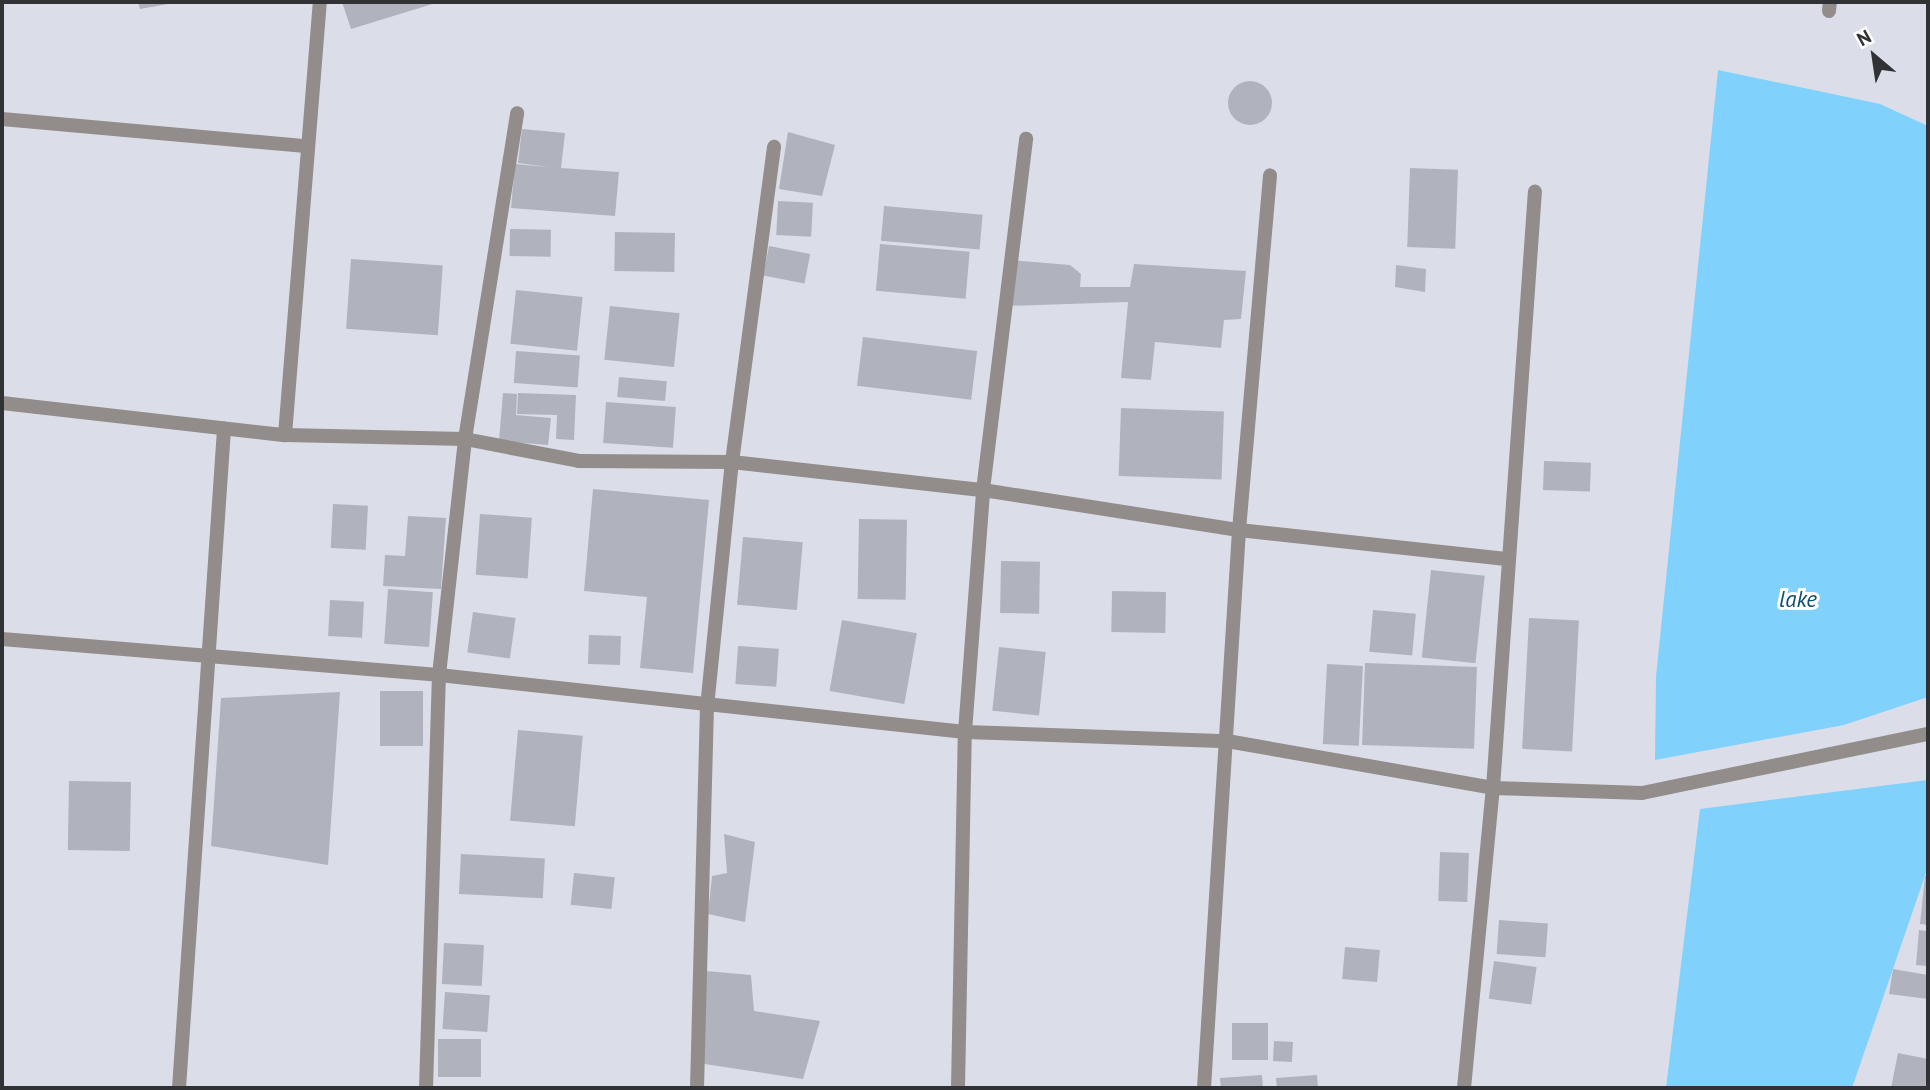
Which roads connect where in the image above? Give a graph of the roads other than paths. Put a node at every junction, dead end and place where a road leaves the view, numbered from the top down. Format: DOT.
graph roads {
  1 [pos="320,2"];
  2 [pos="517,113"];
  3 [pos="2,118"];
  4 [pos="1026,139"];
  5 [pos="306,146"];
  6 [pos="774,147"];
  7 [pos="1270,174"];
  8 [pos="1535,191"];
  9 [pos="2,403"];
  10 [pos="224,429"];
  11 [pos="285,435"];
  12 [pos="465,439"];
  13 [pos="732,462"];
  14 [pos="983,490"];
  15 [pos="1239,530"];
  16 [pos="1508,559"];
  17 [pos="2,639"];
  18 [pos="208,657"];
  19 [pos="439,675"];
  20 [pos="707,706"];
  21 [pos="965,732"];
  22 [pos="1928,734"];
  23 [pos="1227,741"];
  24 [pos="1493,788"];
  25 [pos="179,1088"];
  26 [pos="426,1088"];
  27 [pos="697,1088"];
  28 [pos="958,1088"];
  29 [pos="1204,1088"];
  30 [pos="1464,1088"];
  1 -- 5 [label="street"];
  2 -- 12 [label="street"];
  3 -- 5 [label="street"];
  4 -- 14 [label="street"];
  5 -- 11 [label="street"];
  6 -- 13 [label="street"];
  7 -- 15 [label="street"];
  8 -- 16 [label="street"];
  9 -- 10 [label="street"];
  10 -- 11 [label="street"];
  10 -- 18 [label="street"];
  11 -- 12 [label="street"];
  12 -- 13 [label="street"];
  12 -- 19 [label="street"];
  13 -- 14 [label="street"];
  13 -- 20 [label="street"];
  14 -- 15 [label="street"];
  14 -- 21 [label="street"];
  15 -- 16 [label="street"];
  15 -- 23 [label="street"];
  16 -- 24 [label="street"];
  17 -- 18 [label="street"];
  18 -- 19 [label="street"];
  18 -- 25 [label="street"];
  19 -- 20 [label="street"];
  19 -- 26 [label="street"];
  20 -- 21 [label="street"];
  20 -- 27 [label="street"];
  21 -- 23 [label="street"];
  21 -- 28 [label="street"];
  22 -- 24 [label="street"];
  23 -- 24 [label="street"];
  23 -- 29 [label="street"];
  24 -- 30 [label="street"];
}
